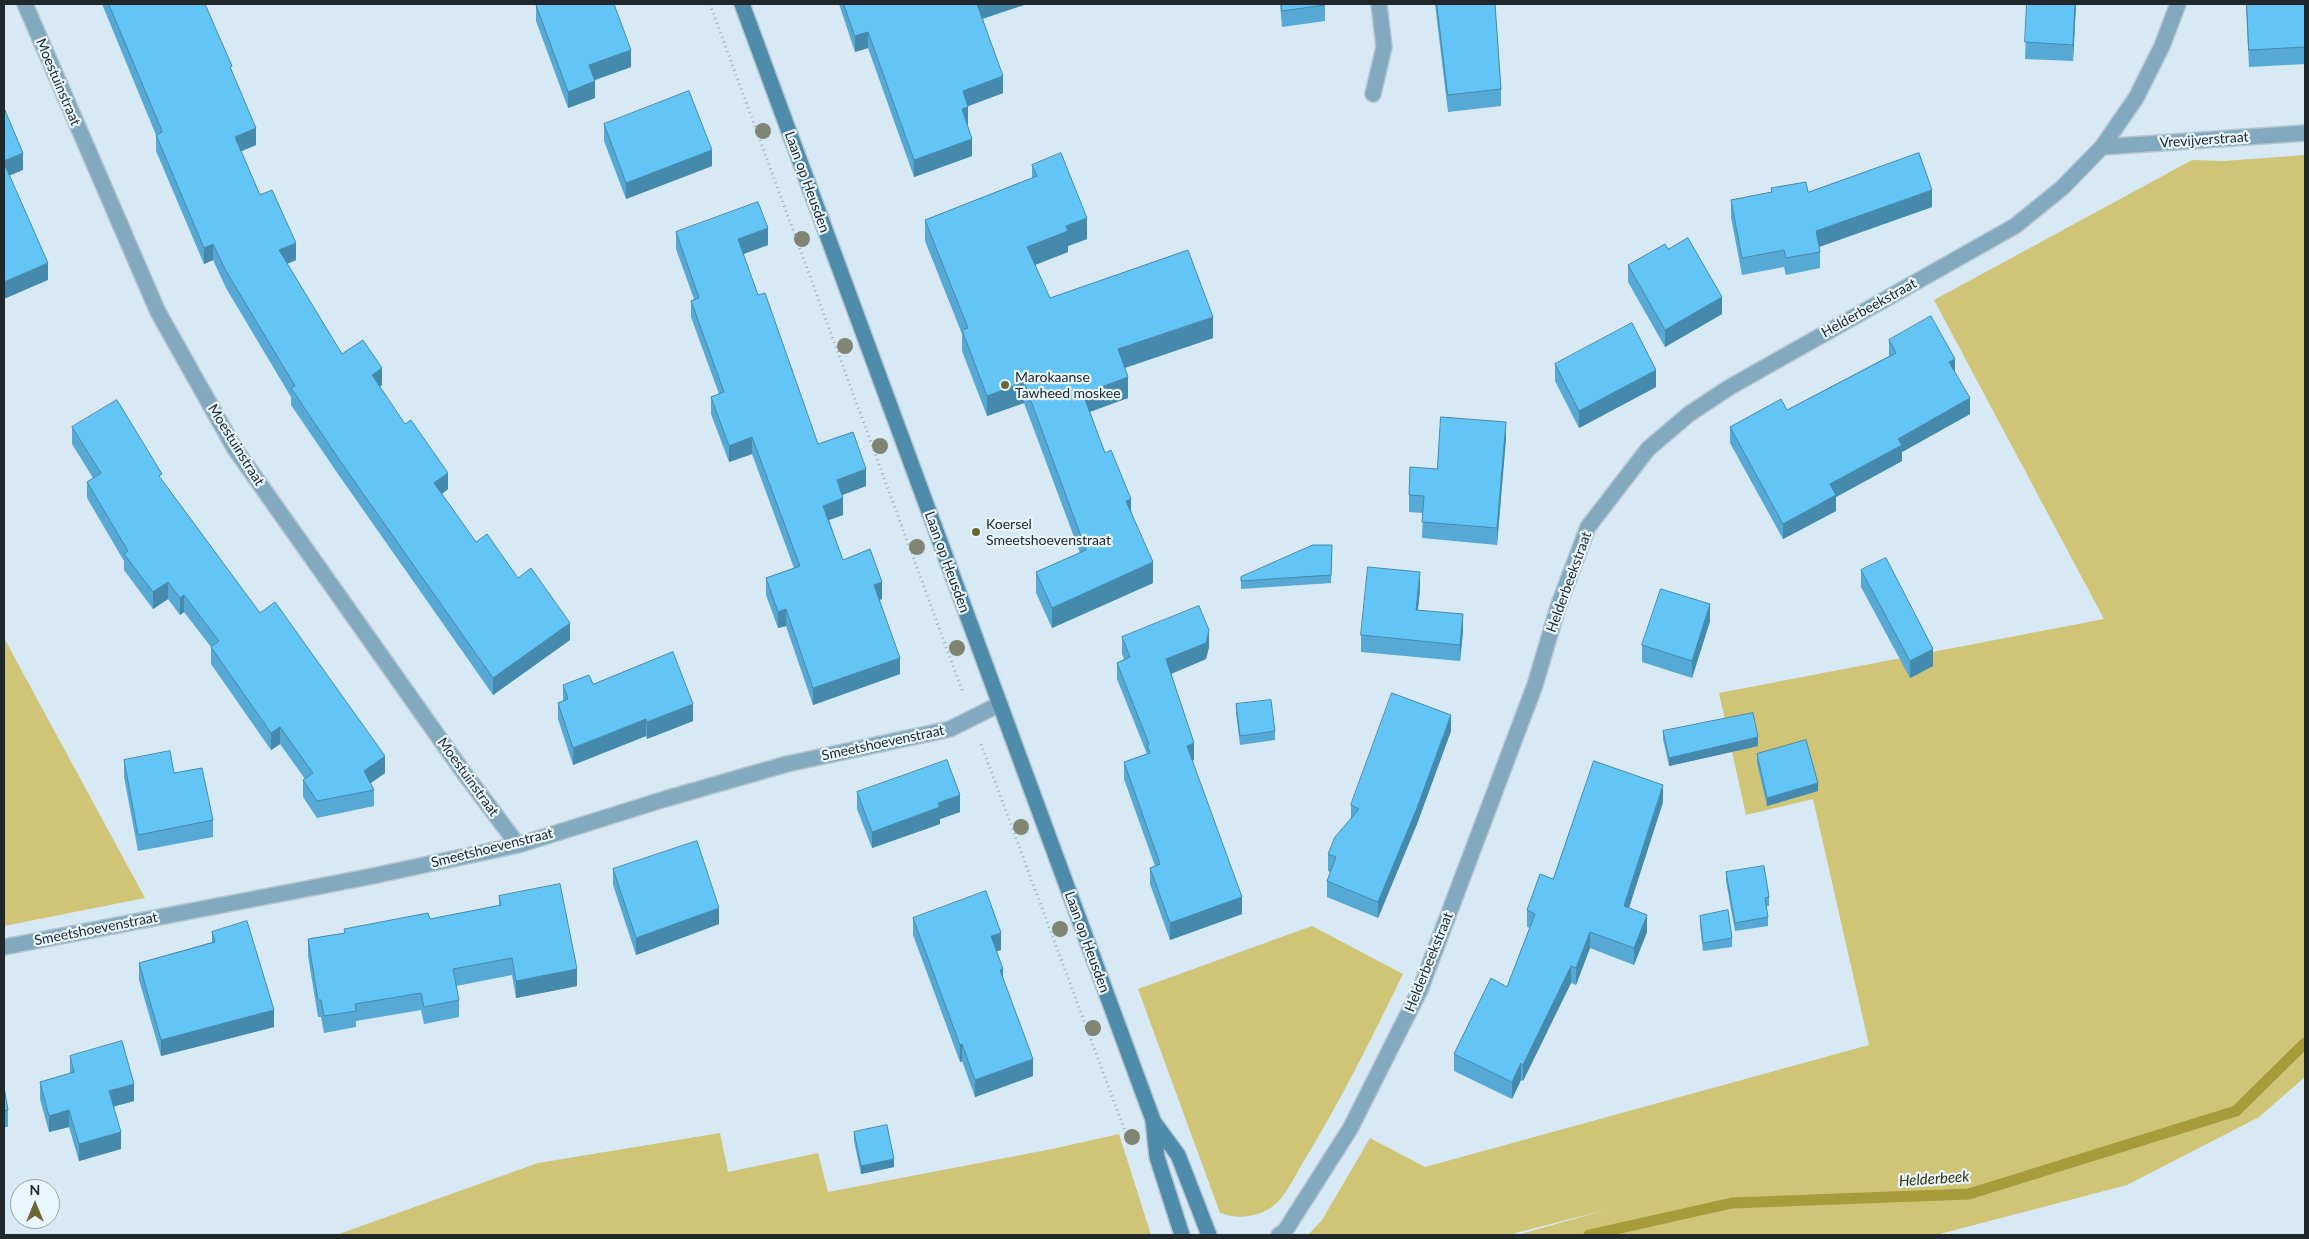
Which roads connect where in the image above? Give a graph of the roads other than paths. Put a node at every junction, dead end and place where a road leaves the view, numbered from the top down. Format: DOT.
graph roads {
  1 [pos="25,4"];
  2 [pos="742,4"];
  3 [pos="1379,4"];
  4 [pos="2178,4"];
  5 [pos="1373,94"];
  6 [pos="2305,133"];
  7 [pos="2102,147"];
  8 [pos="1000,704"];
  9 [pos="518,845"];
  10 [pos="4,947"];
  11 [pos="1153,1120"];
  12 [pos="1182,1235"];
  13 [pos="1209,1235"];
  14 [pos="1279,1235"];
  1 -- 9 [label="street, Moestuinstraat"];
  2 -- 8 [label="street, Laan op Heusden"];
  3 -- 5 [label="street"];
  4 -- 7 [label="street, Helderbeekstraat"];
  6 -- 7 [label="street, Vrevijverstraat"];
  7 -- 14 [label="street, Helderbeekstraat"];
  8 -- 9 [label="street, Smeetshoevenstraat"];
  8 -- 11 [label="street, Laan op Heusden"];
  9 -- 10 [label="street, Smeetshoevenstraat"];
  11 -- 12 [label="street, Laan op Heusden"];
  11 -- 13 [label="street, Laan op Heusden"];
}
